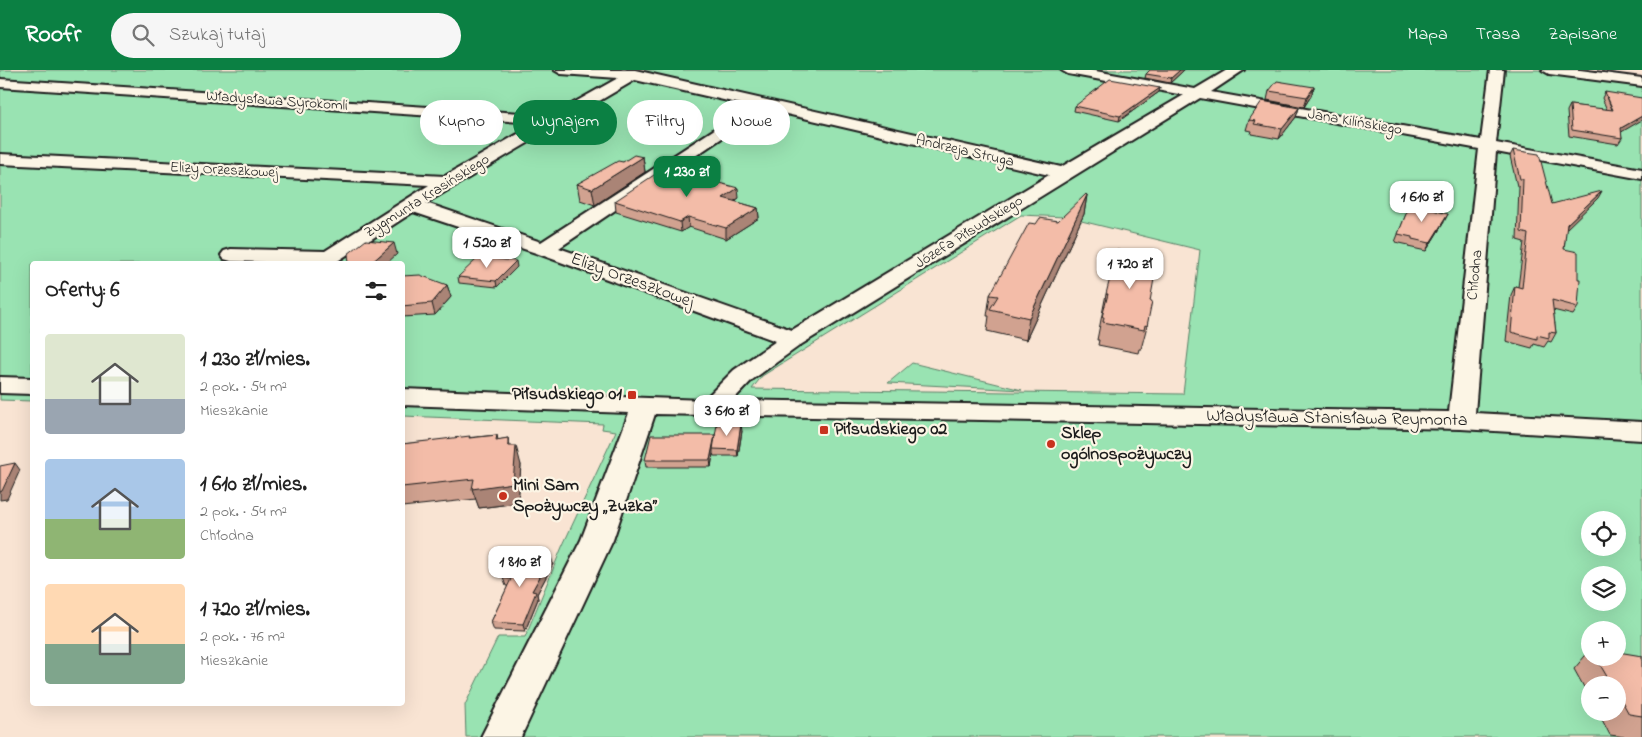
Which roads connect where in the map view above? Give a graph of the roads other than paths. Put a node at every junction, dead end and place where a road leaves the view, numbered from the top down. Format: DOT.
graph roads {
  1 [pos="561,70"];
  2 [pos="1068,70"];
  3 [pos="1237,70"];
  4 [pos="1498,70"];
  5 [pos="1549,70"];
  6 [pos="74,73"];
  7 [pos="637,73"];
  8 [pos="1642,82"];
  9 [pos="0,83"];
  10 [pos="37,85"];
  11 [pos="1197,94"];
  12 [pos="9,96"];
  13 [pos="589,100"];
  14 [pos="742,100"];
  15 [pos="790,111"];
  16 [pos="513,117"];
  17 [pos="713,137"];
  18 [pos="513,144"];
  19 [pos="1488,146"];
  20 [pos="0,159"];
  21 [pos="1064,173"];
  22 [pos="1642,174"];
  23 [pos="448,181"];
  24 [pos="412,205"];
  25 [pos="543,249"];
  26 [pos="230,254"];
  27 [pos="323,260"];
  28 [pos="794,339"];
  29 [pos="0,385"];
  30 [pos="30,386"];
  31 [pos="405,397"];
  32 [pos="645,406"];
  33 [pos="711,408"];
  34 [pos="1461,421"];
  35 [pos="1642,431"];
  36 [pos="501,737"];
  1 -- 7 [label="street, Andrzeja Struga"];
  2 -- 11 [label="street, Jana Kilińskiego"];
  3 -- 11 [label="street, Józefa Piłsudskiego"];
  4 -- 19 [label="street, Chłodna"];
  5 -- 8 [label="street"];
  6 -- 10 [label="street"];
  7 -- 13 [label="street, Zygmunta Krasińskiego"];
  7 -- 14 [label="street, Andrzeja Struga"];
  9 -- 10 [label="street, Władysława Syrokomli"];
  10 -- 12 [label="street"];
  10 -- 16 [label="street, Władysława Syrokomli"];
  11 -- 19 [label="street, Jana Kilińskiego"];
  11 -- 21 [label="street, Józefa Piłsudskiego"];
  15 -- 21 [label="street, Andrzeja Struga"];
  17 -- 25 [label="street"];
  18 -- 23 [label="street, Zygmunta Krasińskiego"];
  19 -- 22 [label="street, Jana Kilińskiego"];
  19 -- 34 [label="street, Chłodna"];
  20 -- 23 [label="street, Elizy Orzeszkowej"];
  21 -- 28 [label="street, Józefa Piłsudskiego"];
  23 -- 24 [label="street, Zygmunta Krasińskiego"];
  24 -- 25 [label="street, Elizy Orzeszkowej"];
  24 -- 27 [label="street, Zygmunta Krasińskiego"];
  25 -- 28 [label="street, Elizy Orzeszkowej"];
  26 -- 27 [label="street"];
  28 -- 33 [label="street, Józefa Piłsudskiego"];
  29 -- 30 [label="street"];
  31 -- 32 [label="street, Władysława Stanisława Reymonta"];
  32 -- 33 [label="street, Władysława Stanisława Reymonta"];
  32 -- 36 [label="street"];
  33 -- 34 [label="street, Władysława Stanisława Reymonta"];
  34 -- 35 [label="street, Władysława Stanisława Reymonta"];
}
